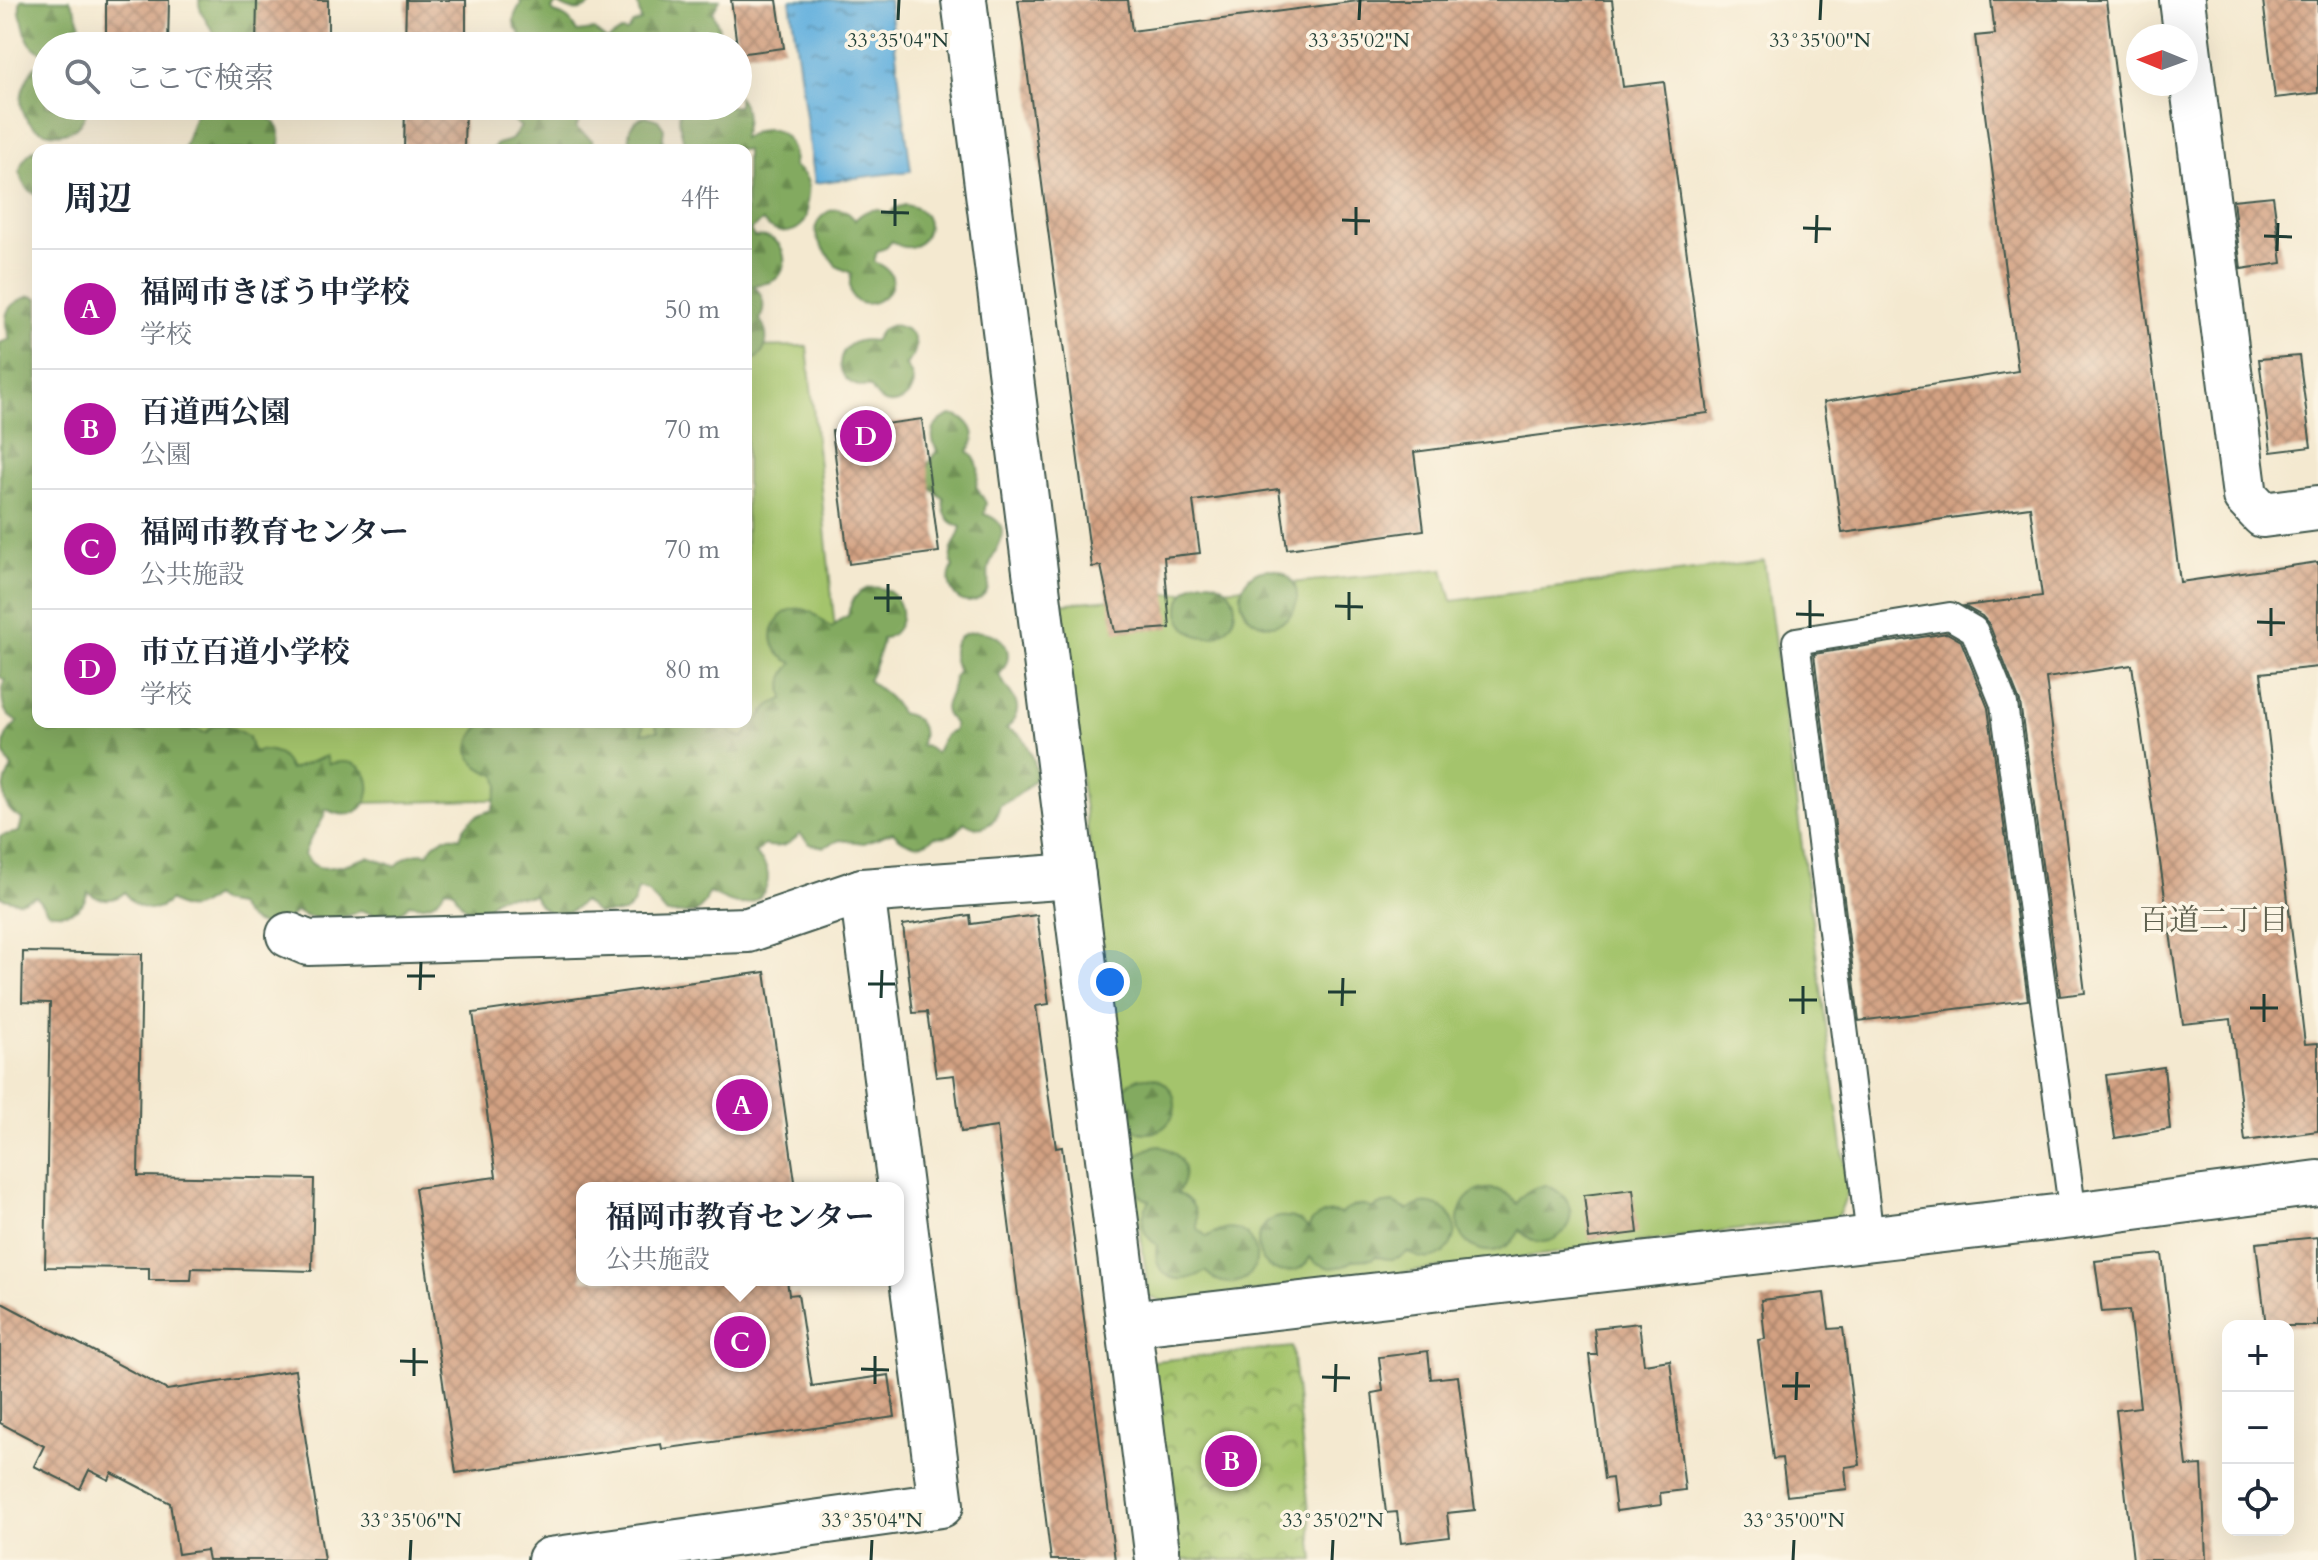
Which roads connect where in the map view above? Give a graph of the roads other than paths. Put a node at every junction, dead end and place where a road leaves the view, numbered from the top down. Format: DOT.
graph roads {
  1 [pos="964,0"];
  2 [pos="2182,0"];
  3 [pos="2318,508"];
  4 [pos="1073,876"];
  5 [pos="862,891"];
  6 [pos="289,935"];
  7 [pos="899,1182"];
  8 [pos="2318,1183"];
  9 [pos="2073,1215"];
  10 [pos="904,1217"];
  11 [pos="1870,1237"];
  12 [pos="1128,1324"];
  13 [pos="823,1541"];
  14 [pos="550,1560"];
  15 [pos="1158,1560"];
  1 -- 4 [label="street"];
  2 -- 3 [label="street"];
  4 -- 5 [label="street"];
  4 -- 12 [label="street"];
  5 -- 6 [label="street"];
  5 -- 7 [label="street"];
  8 -- 9 [label="street"];
  9 -- 11 [label="street"];
  9 -- 11 [label="lane"];
  10 -- 13 [label="street"];
  11 -- 12 [label="street"];
  12 -- 15 [label="street"];
  13 -- 14 [label="street"];
}
